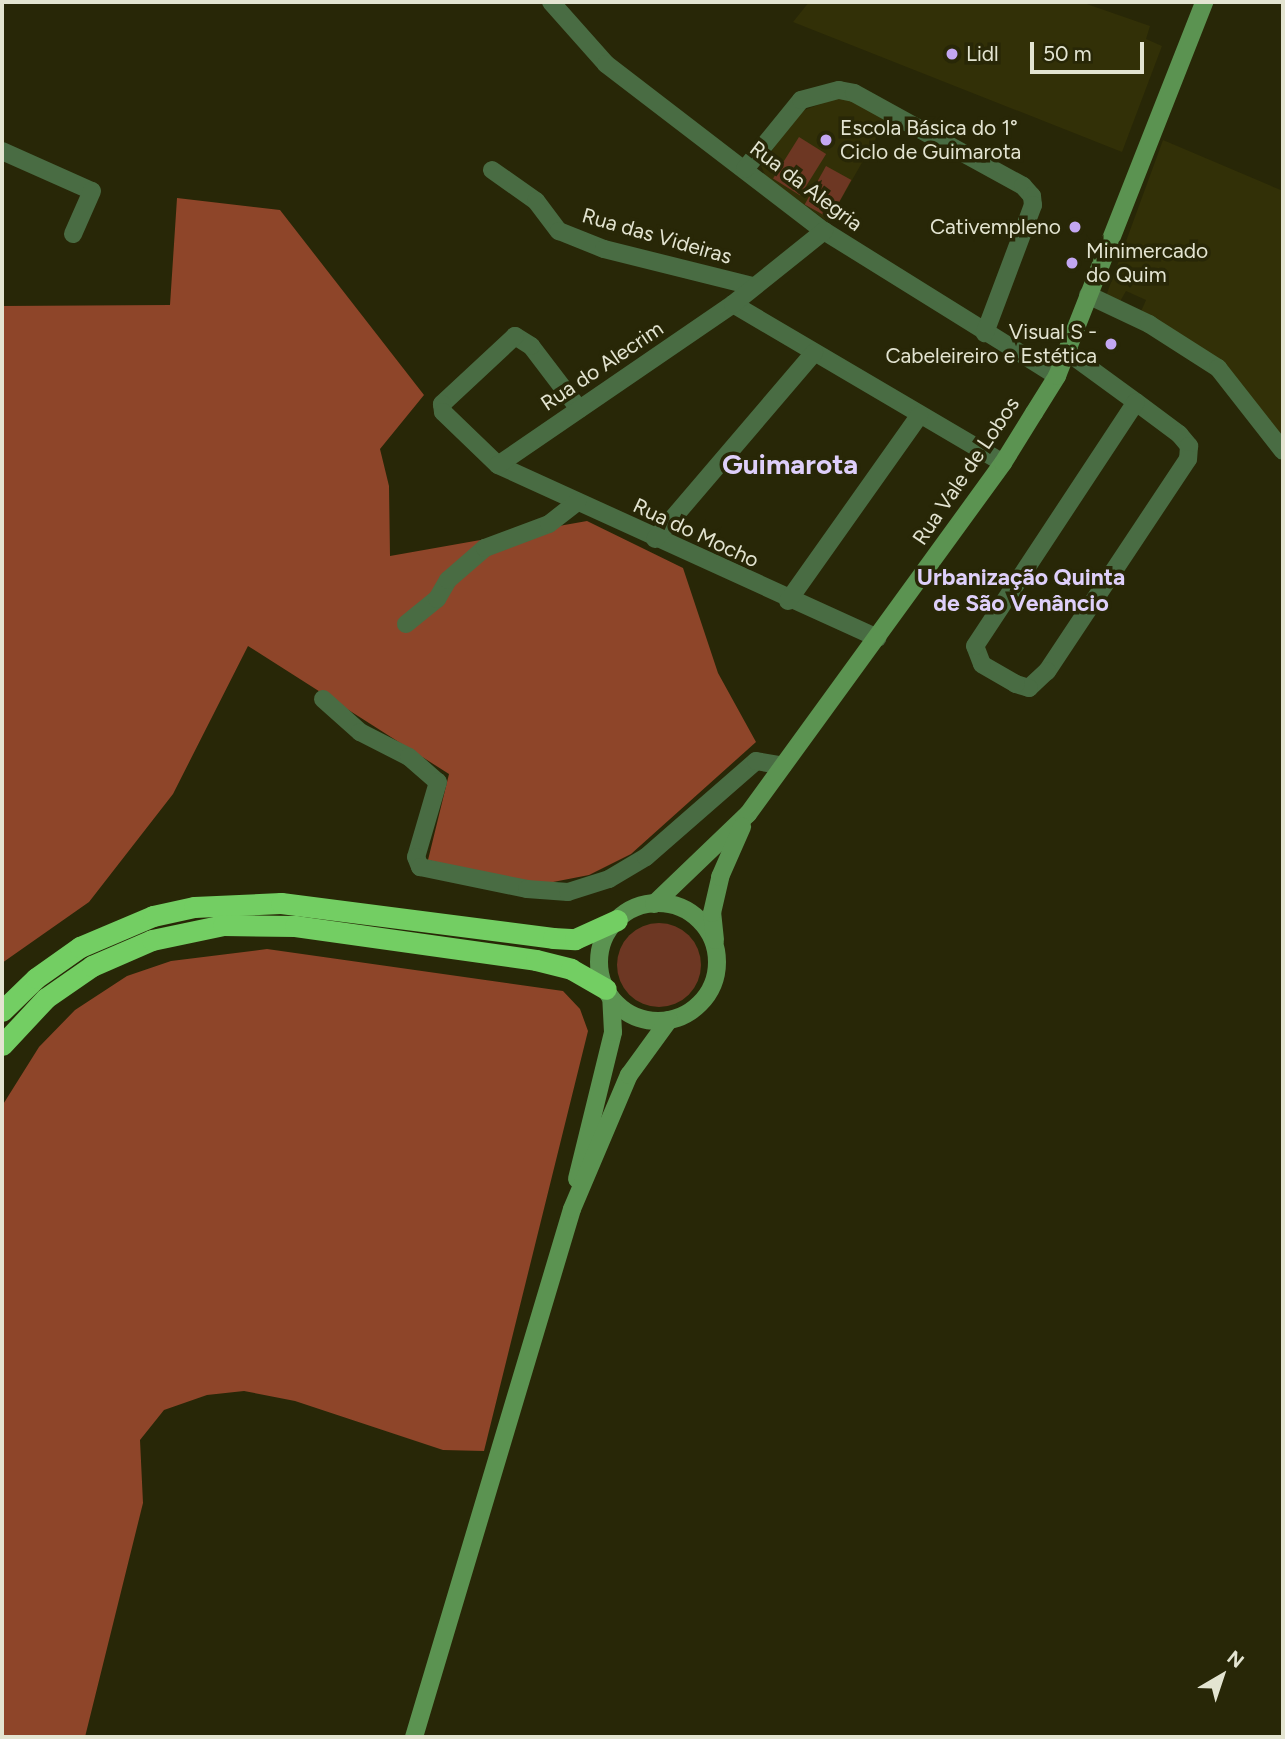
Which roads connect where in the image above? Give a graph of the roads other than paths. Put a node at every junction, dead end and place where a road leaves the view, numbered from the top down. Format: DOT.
graph roads {
  1 [pos="551,2"];
  2 [pos="1204,2"];
  3 [pos="2,152"];
  4 [pos="745,169"];
  5 [pos="492,170"];
  6 [pos="824,231"];
  7 [pos="73,234"];
  8 [pos="752,286"];
  9 [pos="1088,295"];
  10 [pos="733,304"];
  11 [pos="985,333"];
  12 [pos="1066,351"];
  13 [pos="814,353"];
  14 [pos="1057,376"];
  15 [pos="1136,402"];
  16 [pos="579,409"];
  17 [pos="919,416"];
  18 [pos="1283,451"];
  19 [pos="1003,463"];
  20 [pos="498,465"];
  21 [pos="578,502"];
  22 [pos="655,538"];
  23 [pos="788,601"];
  24 [pos="405,624"];
  25 [pos="877,638"];
  26 [pos="323,699"];
  27 [pos="783,766"];
  28 [pos="748,814"];
  29 [pos="654,904"];
  30 [pos="617,920"];
  31 [pos="715,947"];
  32 [pos="608,993"];
  33 [pos="2,1011"];
  34 [pos="669,1020"];
  35 [pos="2,1045"];
  36 [pos="572,1209"];
  37 [pos="414,1737"];
  1 -- 4 [label="street, Rua da Alegria"];
  2 -- 9 [label="main road, Rua Vale de Lobos"];
  3 -- 7 [label="street"];
  4 -- 6 [label="street, Rua da Alegria"];
  4 -- 11 [label="street"];
  5 -- 8 [label="street, Rua das Videiras"];
  6 -- 8 [label="street, Rua do Alecrim"];
  6 -- 11 [label="street, Rua da Alegria"];
  8 -- 10 [label="street, Rua do Alecrim"];
  9 -- 12 [label="main road, Rua Vale de Lobos"];
  9 -- 18 [label="street"];
  10 -- 13 [label="street"];
  10 -- 16 [label="street, Rua do Alecrim"];
  11 -- 14 [label="street, Rua da Alegria"];
  12 -- 14 [label="main road, Rua Vale de Lobos"];
  12 -- 15 [label="street"];
  13 -- 17 [label="street"];
  13 -- 22 [label="street"];
  14 -- 19 [label="main road, Rua Vale de Lobos"];
  15 -- 15 [label="street"];
  16 -- 20 [label="street, Rua do Alecrim"];
  16 -- 20 [label="street, Rua do Mocho"];
  17 -- 19 [label="street"];
  17 -- 23 [label="street"];
  19 -- 25 [label="main road, Rua Vale de Lobos"];
  20 -- 21 [label="street, Rua do Mocho"];
  21 -- 22 [label="street, Rua do Mocho"];
  21 -- 24 [label="street"];
  22 -- 23 [label="street, Rua do Mocho"];
  23 -- 25 [label="street, Rua do Mocho"];
  25 -- 27 [label="main road, Rua Vale de Lobos"];
  26 -- 27 [label="street"];
  27 -- 28 [label="main road, Rua Vale de Lobos"];
  28 -- 29 [label="main road"];
  28 -- 31 [label="main road"];
  29 -- 30 [label="main road"];
  29 -- 31 [label="main road"];
  30 -- 32 [label="main road"];
  30 -- 33 [label="highway"];
  31 -- 34 [label="main road"];
  32 -- 34 [label="main road"];
  32 -- 35 [label="highway"];
  32 -- 36 [label="main road"];
  34 -- 36 [label="main road"];
  36 -- 37 [label="main road"];
}
